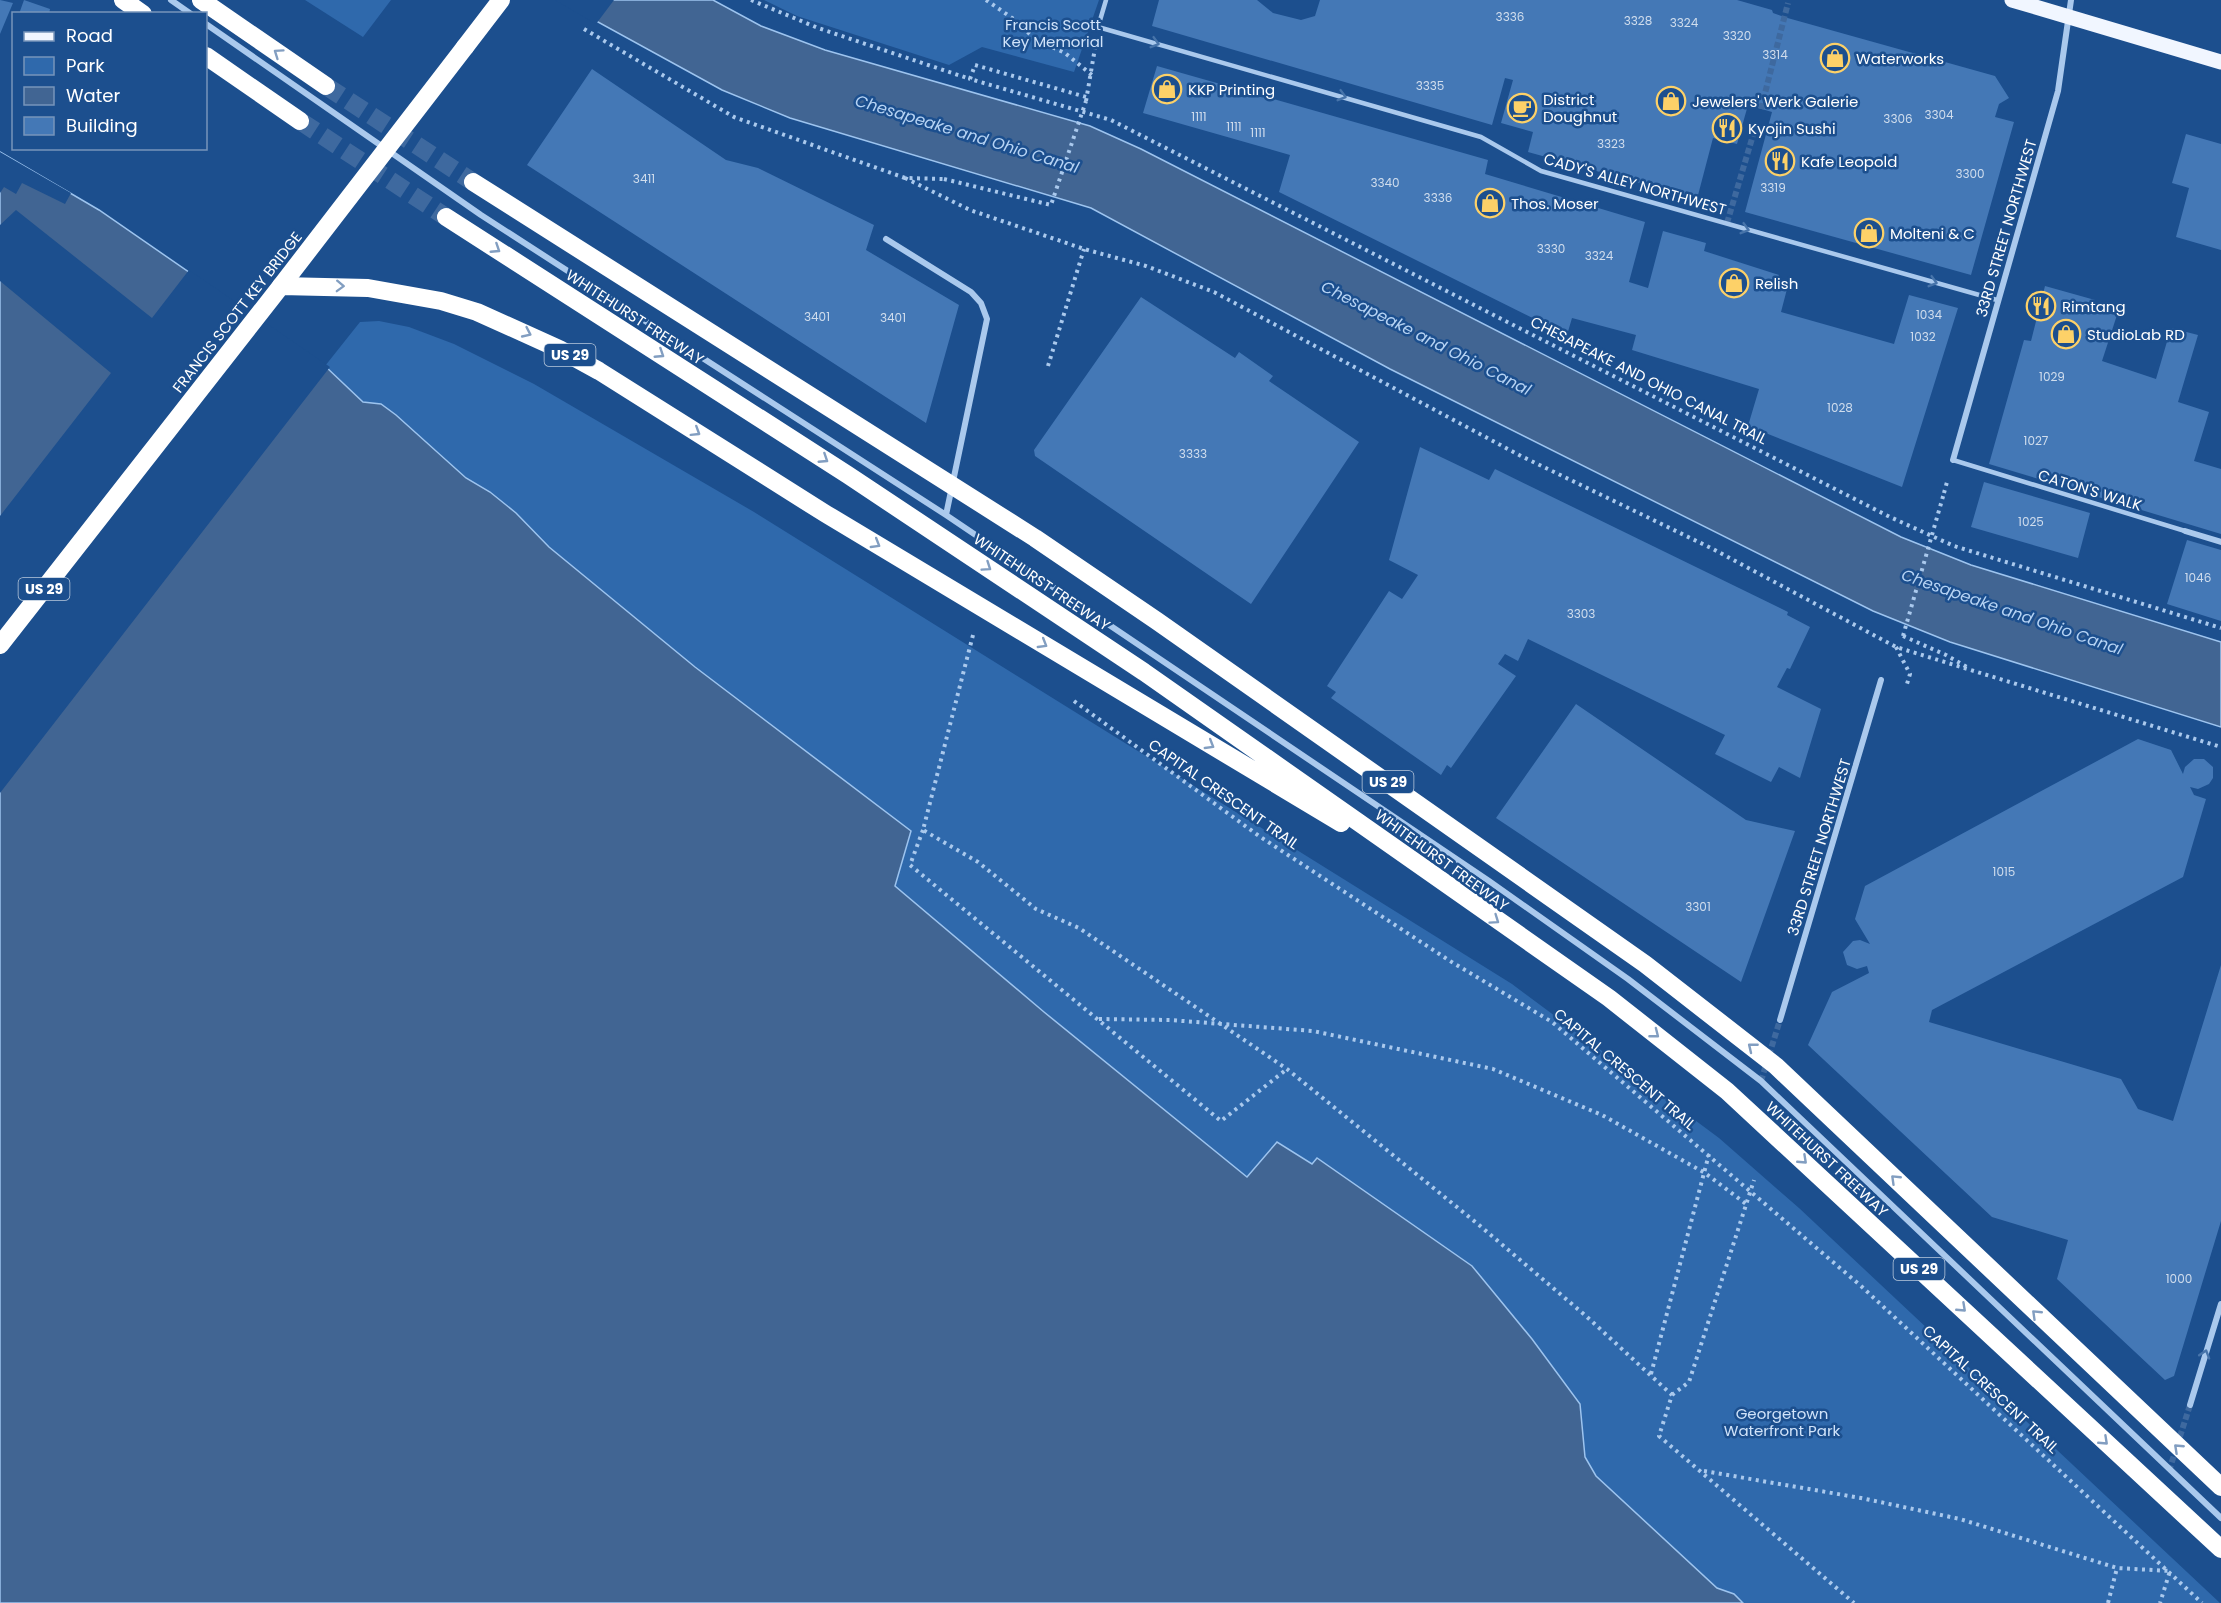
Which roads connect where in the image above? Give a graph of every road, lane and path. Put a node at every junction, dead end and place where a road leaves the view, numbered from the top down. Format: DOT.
graph roads {
  1 [pos="123,0"];
  2 [pos="171,0"];
  3 [pos="201,0"];
  4 [pos="501,0"];
  5 [pos="751,0"];
  6 [pos="986,0"];
  7 [pos="1106,0"];
  8 [pos="2012,0"];
  9 [pos="2071,0"];
  10 [pos="140,12"];
  11 [pos="188,12"];
  12 [pos="2069,17"];
  13 [pos="207,25"];
  14 [pos="584,30"];
  15 [pos="207,57"];
  16 [pos="2221,62"];
  17 [pos="970,79"];
  18 [pos="326,86"];
  19 [pos="1086,99"];
  20 [pos="300,121"];
  21 [pos="905,178"];
  22 [pos="473,182"];
  23 [pos="446,217"];
  24 [pos="886,239"];
  25 [pos="1084,249"];
  26 [pos="281,286"];
  27 [pos="1997,300"];
  28 [pos="1048,366"];
  29 [pos="1953,460"];
  30 [pos="1944,493"];
  31 [pos="946,515"];
  32 [pos="2185,531"];
  33 [pos="2221,542"];
  34 [pos="974,628"];
  35 [pos="2221,628"];
  36 [pos="0,645"];
  37 [pos="1973,671"];
  38 [pos="1881,680"];
  39 [pos="1069,697"];
  40 [pos="2221,747"];
  41 [pos="923,830"];
  42 [pos="1447,887"];
  43 [pos="1099,1019"];
  44 [pos="1780,1020"];
  45 [pos="1225,1026"];
  46 [pos="1287,1069"];
  47 [pos="1709,1155"];
  48 [pos="1705,1173"];
  49 [pos="1754,1180"];
  50 [pos="1751,1189"];
  51 [pos="1746,1204"];
  52 [pos="2221,1304"];
  53 [pos="1650,1375"];
  54 [pos="1672,1395"];
  55 [pos="2190,1404"];
  56 [pos="1703,1471"];
  57 [pos="2221,1487"];
  58 [pos="2221,1518"];
  59 [pos="2221,1549"];
  60 [pos="2117,1568"];
  61 [pos="2170,1571"];
  62 [pos="1854,1603"];
  63 [pos="2108,1603"];
  64 [pos="2160,1603"];
  65 [pos="2202,1603"];
  1 -- 10 [label="highway"];
  2 -- 11 [label="street"];
  18 -- 3 [label="highway, one-way"];
  4 -- 26 [label="highway, FRANCIS SCOTT KEY BRIDGE / US 29, bridge"];
  5 -- 17 [label="path, CHESAPEAKE AND OHIO CANAL TRAIL"];
  6 -- 19 [label="path"];
  7 -- 27 [label="lane, CADY'S ALLEY NORTHWEST, one-way"];
  8 -- 12 [label="main road"];
  9 -- 12 [label="street, 33RD STREET NORTHWEST"];
  12 -- 16 [label="main road"];
  12 -- 27 [label="street, 33RD STREET NORTHWEST"];
  13 -- 31 [label="street"];
  14 -- 21 [label="path"];
  15 -- 20 [label="highway"];
  17 -- 19 [label="path"];
  17 -- 35 [label="path, CHESAPEAKE AND OHIO CANAL TRAIL"];
  19 -- 21 [label="path, bridge"];
  21 -- 25 [label="path"];
  57 -- 22 [label="highway, WHITEHURST FREEWAY / US 29, one-way, bridge"];
  23 -- 42 [label="highway, WHITEHURST FREEWAY, one-way"];
  24 -- 31 [label="street"];
  25 -- 28 [label="path"];
  25 -- 37 [label="path"];
  26 -- 36 [label="highway, FRANCIS SCOTT KEY BRIDGE / US 29"];
  26 -- 42 [label="highway, US 29, one-way"];
  27 -- 29 [label="street, 33RD STREET NORTHWEST"];
  29 -- 32 [label="lane, CATON'S WALK"];
  30 -- 37 [label="path, bridge"];
  31 -- 58 [label="street"];
  32 -- 33 [label="street, CATON'S WALK"];
  34 -- 41 [label="path"];
  37 -- 40 [label="path"];
  38 -- 44 [label="street, 33RD STREET NORTHWEST"];
  39 -- 47 [label="path, CAPITAL CRESCENT TRAIL"];
  41 -- 43 [label="path"];
  41 -- 45 [label="path"];
  42 -- 59 [label="highway, WHITEHURST FREEWAY / US 29, one-way"];
  43 -- 45 [label="path"];
  43 -- 46 [label="path"];
  45 -- 46 [label="path"];
  45 -- 48 [label="path"];
  46 -- 53 [label="path"];
  47 -- 48 [label="path"];
  47 -- 50 [label="path, CAPITAL CRESCENT TRAIL"];
  48 -- 51 [label="path"];
  48 -- 53 [label="path"];
  49 -- 50 [label="path"];
  50 -- 51 [label="path"];
  50 -- 61 [label="path, CAPITAL CRESCENT TRAIL"];
  51 -- 54 [label="path"];
  55 -- 52 [label="street, one-way"];
  53 -- 54 [label="path"];
  54 -- 56 [label="path"];
  56 -- 60 [label="path"];
  56 -- 62 [label="path"];
  60 -- 61 [label="path"];
  60 -- 63 [label="path"];
  61 -- 64 [label="path"];
  61 -- 65 [label="path, CAPITAL CRESCENT TRAIL"];
}
